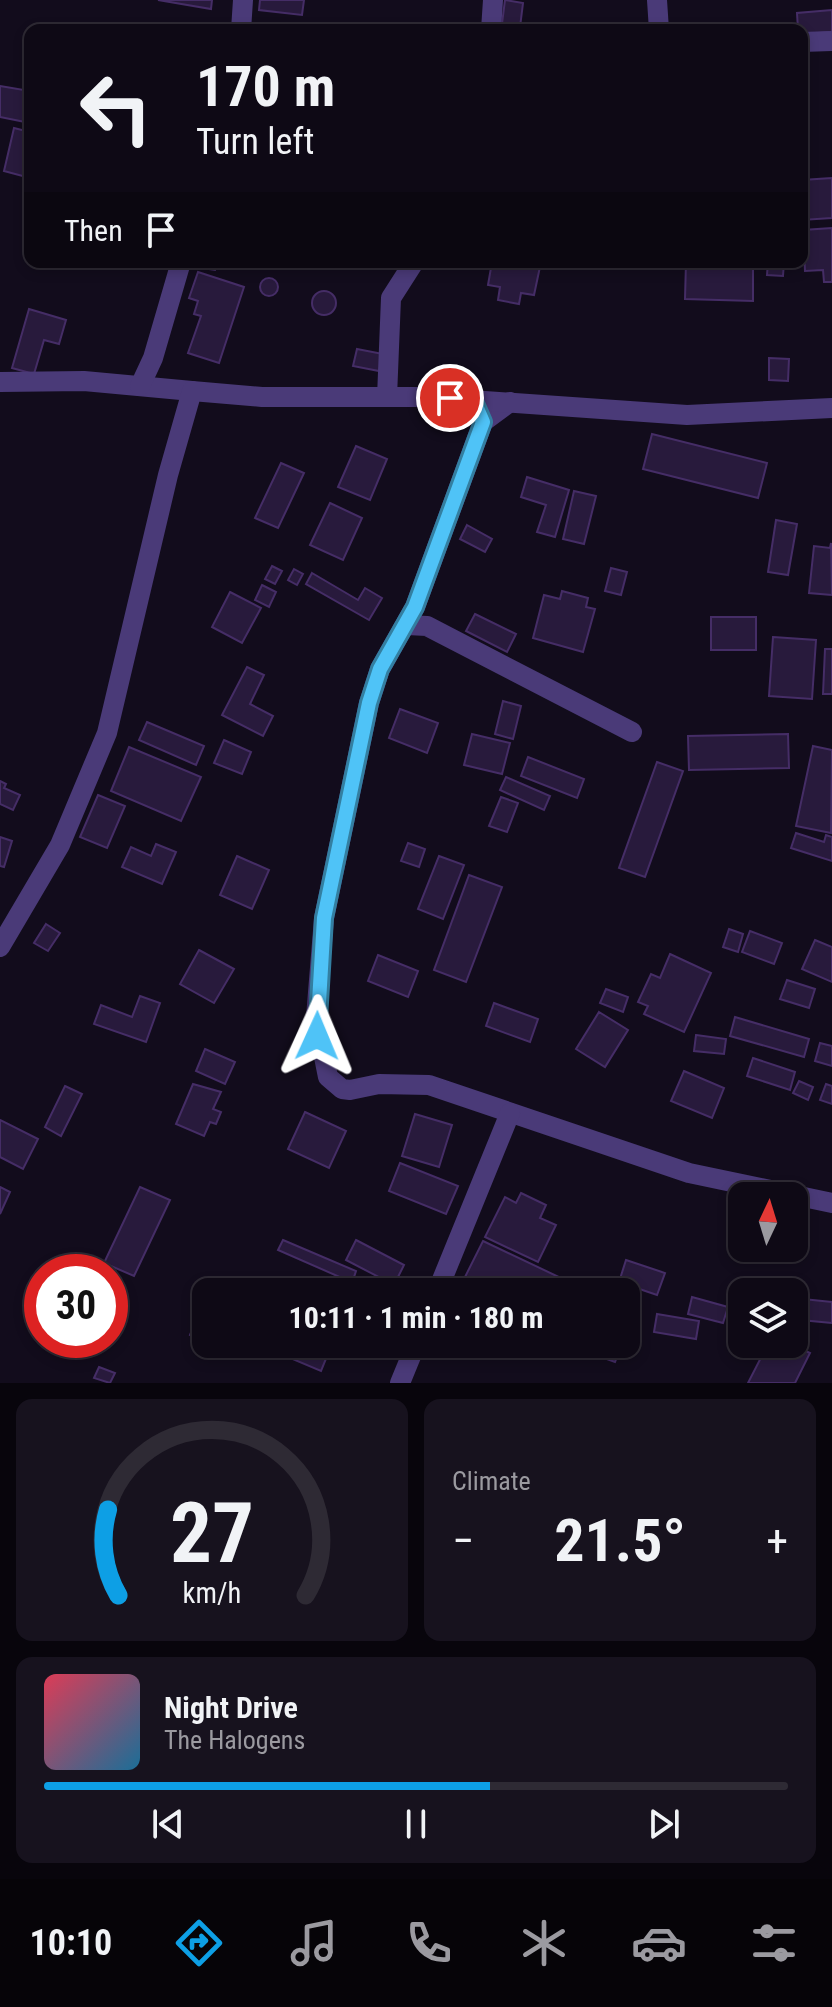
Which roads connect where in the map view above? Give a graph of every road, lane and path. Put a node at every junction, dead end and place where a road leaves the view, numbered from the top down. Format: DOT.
graph roads {
  1 [pos="243,0"];
  2 [pos="493,0"];
  3 [pos="657,0"];
  4 [pos="241,24"];
  5 [pos="491,24"];
  6 [pos="659,24"];
  7 [pos="832,41"];
  8 [pos="808,42"];
  9 [pos="179,268"];
  10 [pos="410,268"];
  11 [pos="0,382"];
  12 [pos="140,386"];
  13 [pos="192,391"];
  14 [pos="387,397"];
  15 [pos="473,399"];
  16 [pos="510,402"];
  17 [pos="832,408"];
  18 [pos="483,422"];
  19 [pos="416,619"];
  20 [pos="632,732"];
  21 [pos="0,947"];
  22 [pos="510,1113"];
  23 [pos="832,1203"];
  24 [pos="443,1278"];
  25 [pos="410,1358"];
  26 [pos="400,1383"];
  1 -- 4 [label="street"];
  2 -- 5 [label="street"];
  3 -- 6 [label="street"];
  7 -- 8 [label="street"];
  9 -- 12 [label="street"];
  10 -- 14 [label="street"];
  11 -- 12 [label="street"];
  12 -- 13 [label="street"];
  13 -- 14 [label="street"];
  13 -- 21 [label="street"];
  14 -- 15 [label="street"];
  15 -- 16 [label="street"];
  15 -- 18 [label="street"];
  16 -- 17 [label="street"];
  16 -- 18 [label="street"];
  18 -- 19 [label="street"];
  19 -- 20 [label="street"];
  19 -- 22 [label="street"];
  22 -- 23 [label="street"];
  22 -- 24 [label="street"];
  25 -- 26 [label="street"];
}
